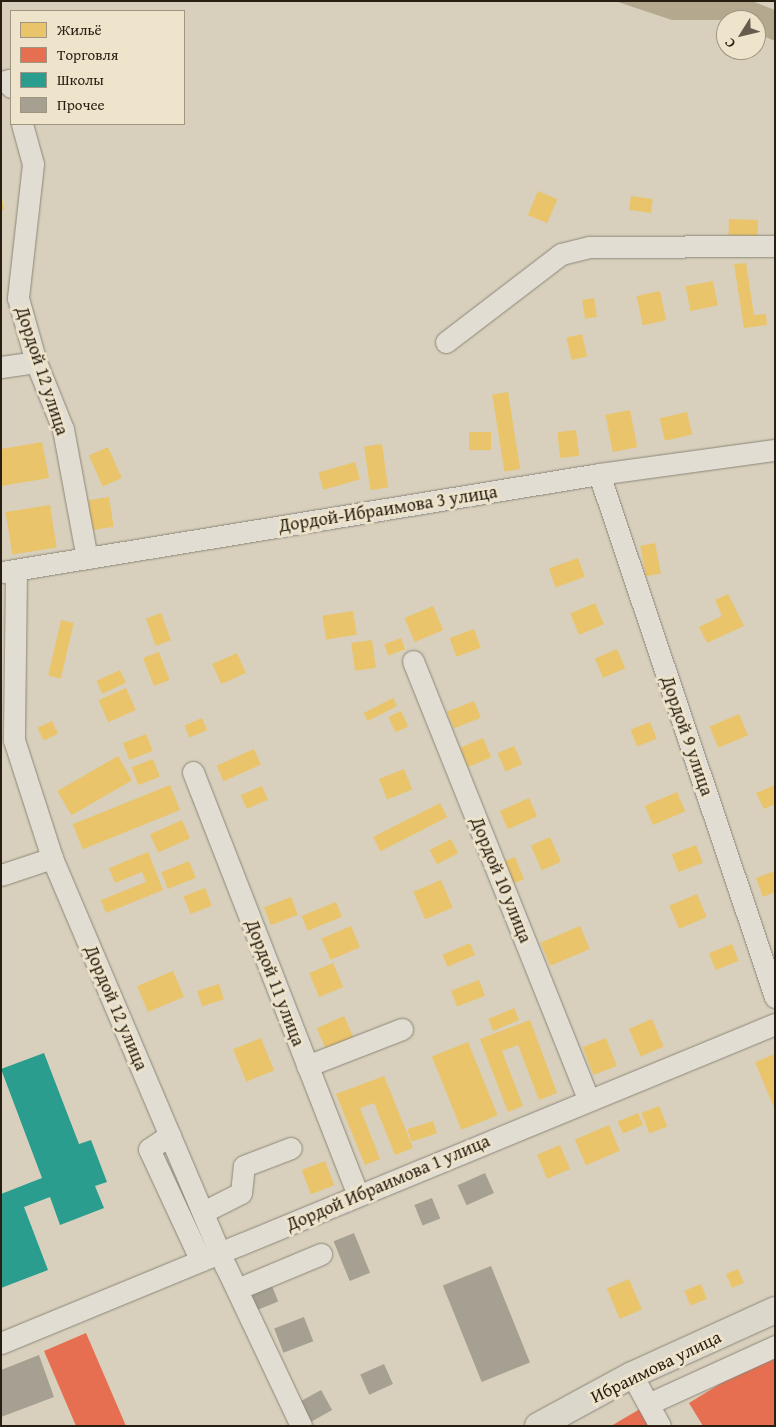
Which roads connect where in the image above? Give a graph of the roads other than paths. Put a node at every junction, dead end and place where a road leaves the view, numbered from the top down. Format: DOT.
graph roads {
  1 [pos="22,125"];
  2 [pos="775,246"];
  3 [pos="446,342"];
  4 [pos="36,362"];
  5 [pos="1,367"];
  6 [pos="775,450"];
  7 [pos="599,474"];
  8 [pos="87,558"];
  9 [pos="9,571"];
  10 [pos="413,661"];
  11 [pos="193,772"];
  12 [pos="52,858"];
  13 [pos="1,875"];
  14 [pos="775,997"];
  15 [pos="775,1024"];
  16 [pos="402,1029"];
  17 [pos="308,1066"];
  18 [pos="589,1100"];
  19 [pos="170,1136"];
  20 [pos="291,1148"];
  21 [pos="358,1195"];
  22 [pos="202,1212"];
  23 [pos="321,1254"];
  24 [pos="211,1258"];
  25 [pos="237,1289"];
  26 [pos="775,1310"];
  27 [pos="1,1343"];
  28 [pos="775,1346"];
  29 [pos="632,1375"];
  30 [pos="648,1404"];
  31 [pos="301,1426"];
  32 [pos="538,1426"];
  33 [pos="660,1426"];
  1 -- 4 [label="street, Дордой 12 улица"];
  2 -- 3 [label="street"];
  4 -- 5 [label="street"];
  4 -- 8 [label="street, Дордой 12 улица"];
  6 -- 7 [label="street, Дордой-Ибраимова 3 улица"];
  7 -- 8 [label="street, Дордой-Ибраимова 3 улица"];
  7 -- 14 [label="street, Дордой 9 улица"];
  8 -- 9 [label="street, Дордой-Ибраимова 3 улица"];
  9 -- 12 [label="street, Дордой 12 улица"];
  10 -- 18 [label="street, Дордой 10 улица"];
  11 -- 17 [label="street, Дордой 11 улица"];
  12 -- 13 [label="street"];
  12 -- 19 [label="street, Дордой 12 улица"];
  15 -- 18 [label="street, Дордой Ибраимова 1 улица"];
  16 -- 17 [label="street"];
  17 -- 21 [label="street, Дордой 11 улица"];
  18 -- 21 [label="street, Дордой Ибраимова 1 улица"];
  19 -- 22 [label="street, Дордой 12 улица"];
  19 -- 24 [label="street"];
  20 -- 22 [label="street"];
  21 -- 24 [label="street, Дордой Ибраимова 1 улица"];
  22 -- 24 [label="street, Дордой 12 улица"];
  23 -- 25 [label="street"];
  24 -- 25 [label="street, Дордой 12 улица"];
  24 -- 27 [label="street, Дордой Ибраимова 1 улица"];
  25 -- 31 [label="street, Дордой 12 улица"];
  26 -- 29 [label="main road, Ибраимова улица"];
  28 -- 30 [label="street"];
  29 -- 30 [label="street"];
  29 -- 32 [label="main road, Ибраимова улица"];
  30 -- 33 [label="street"];
}
